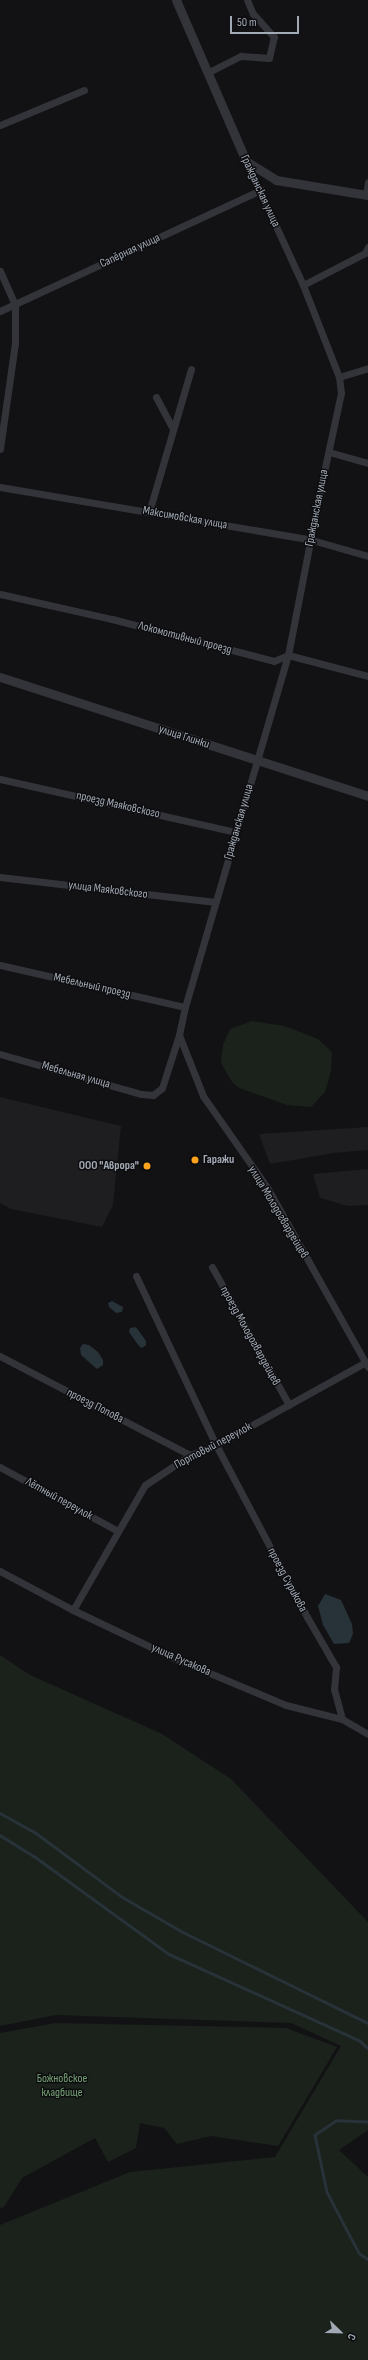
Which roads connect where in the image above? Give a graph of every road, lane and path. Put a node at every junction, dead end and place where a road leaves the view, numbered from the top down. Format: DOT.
graph roads {
  1 [pos="176,0"];
  2 [pos="247,0"];
  3 [pos="207,73"];
  4 [pos="84,90"];
  5 [pos="0,125"];
  6 [pos="246,161"];
  7 [pos="368,182"];
  8 [pos="260,190"];
  9 [pos="367,195"];
  10 [pos="368,247"];
  11 [pos="0,271"];
  12 [pos="303,285"];
  13 [pos="15,305"];
  14 [pos="0,311"];
  15 [pos="368,368"];
  16 [pos="191,369"];
  17 [pos="358,371"];
  18 [pos="368,374"];
  19 [pos="339,377"];
  20 [pos="156,397"];
  21 [pos="172,427"];
  22 [pos="0,449"];
  23 [pos="329,452"];
  24 [pos="368,463"];
  25 [pos="0,486"];
  26 [pos="149,512"];
  27 [pos="312,540"];
  28 [pos="368,556"];
  29 [pos="0,594"];
  30 [pos="288,654"];
  31 [pos="368,676"];
  32 [pos="0,677"];
  33 [pos="257,761"];
  34 [pos="0,779"];
  35 [pos="368,796"];
  36 [pos="236,832"];
  37 [pos="0,877"];
  38 [pos="216,902"];
  39 [pos="0,965"];
  40 [pos="185,1007"];
  41 [pos="179,1035"];
  42 [pos="0,1054"];
  43 [pos="152,1095"];
  44 [pos="212,1267"];
  45 [pos="136,1276"];
  46 [pos="0,1356"];
  47 [pos="367,1365"];
  48 [pos="289,1404"];
  49 [pos="216,1445"];
  50 [pos="190,1455"];
  51 [pos="0,1467"];
  52 [pos="118,1531"];
  53 [pos="0,1571"];
  54 [pos="73,1610"];
  55 [pos="342,1719"];
  56 [pos="368,1734"];
  1 -- 3 [label="street, Гражданская улица"];
  2 -- 3 [label="street"];
  3 -- 6 [label="street, Гражданская улица"];
  4 -- 5 [label="street"];
  6 -- 8 [label="street, Гражданская улица"];
  6 -- 9 [label="street"];
  7 -- 9 [label="street"];
  8 -- 12 [label="street, Гражданская улица"];
  8 -- 13 [label="street, Сапёрная улица"];
  10 -- 12 [label="street"];
  11 -- 13 [label="street"];
  12 -- 19 [label="street, Гражданская улица"];
  13 -- 14 [label="street, Сапёрная улица"];
  13 -- 22 [label="street"];
  15 -- 17 [label="street"];
  16 -- 21 [label="street"];
  17 -- 18 [label="street"];
  17 -- 19 [label="street"];
  19 -- 23 [label="street, Гражданская улица"];
  20 -- 21 [label="street"];
  21 -- 26 [label="street"];
  23 -- 24 [label="street"];
  23 -- 27 [label="street, Гражданская улица"];
  25 -- 26 [label="street, Максимовская улица"];
  26 -- 27 [label="street, Максимовская улица"];
  27 -- 28 [label="street, Максимовская улица"];
  27 -- 30 [label="street, Гражданская улица"];
  29 -- 30 [label="street, Локомотивный проезд"];
  30 -- 31 [label="street"];
  30 -- 33 [label="street, Гражданская улица"];
  32 -- 33 [label="street, улица Глинки"];
  33 -- 35 [label="street, улица Глинки"];
  33 -- 36 [label="street, Гражданская улица"];
  34 -- 36 [label="street, проезд Маяковского"];
  36 -- 38 [label="street, Гражданская улица"];
  37 -- 38 [label="street, улица Маяковского"];
  38 -- 40 [label="street, Гражданская улица"];
  39 -- 40 [label="street, Мебельный проезд"];
  40 -- 41 [label="street, Гражданская улица"];
  41 -- 43 [label="street, Гражданская улица"];
  41 -- 47 [label="street, улица Молодогвардейцев"];
  42 -- 43 [label="street, Мебельная улица"];
  44 -- 48 [label="street, проезд Молодогвардейцев"];
  45 -- 49 [label="street"];
  46 -- 50 [label="street, проезд Попова"];
  47 -- 48 [label="street, Портовый переулок"];
  48 -- 49 [label="street, Портовый переулок"];
  49 -- 50 [label="street, Портовый переулок"];
  49 -- 55 [label="street, проезд Сурикова"];
  50 -- 52 [label="street, Портовый переулок"];
  51 -- 52 [label="street, Лётный переулок"];
  52 -- 54 [label="street, Портовый переулок"];
  53 -- 54 [label="street, улица Русакова"];
  54 -- 55 [label="street, улица Русакова"];
  55 -- 56 [label="street, улица Русакова"];
}
